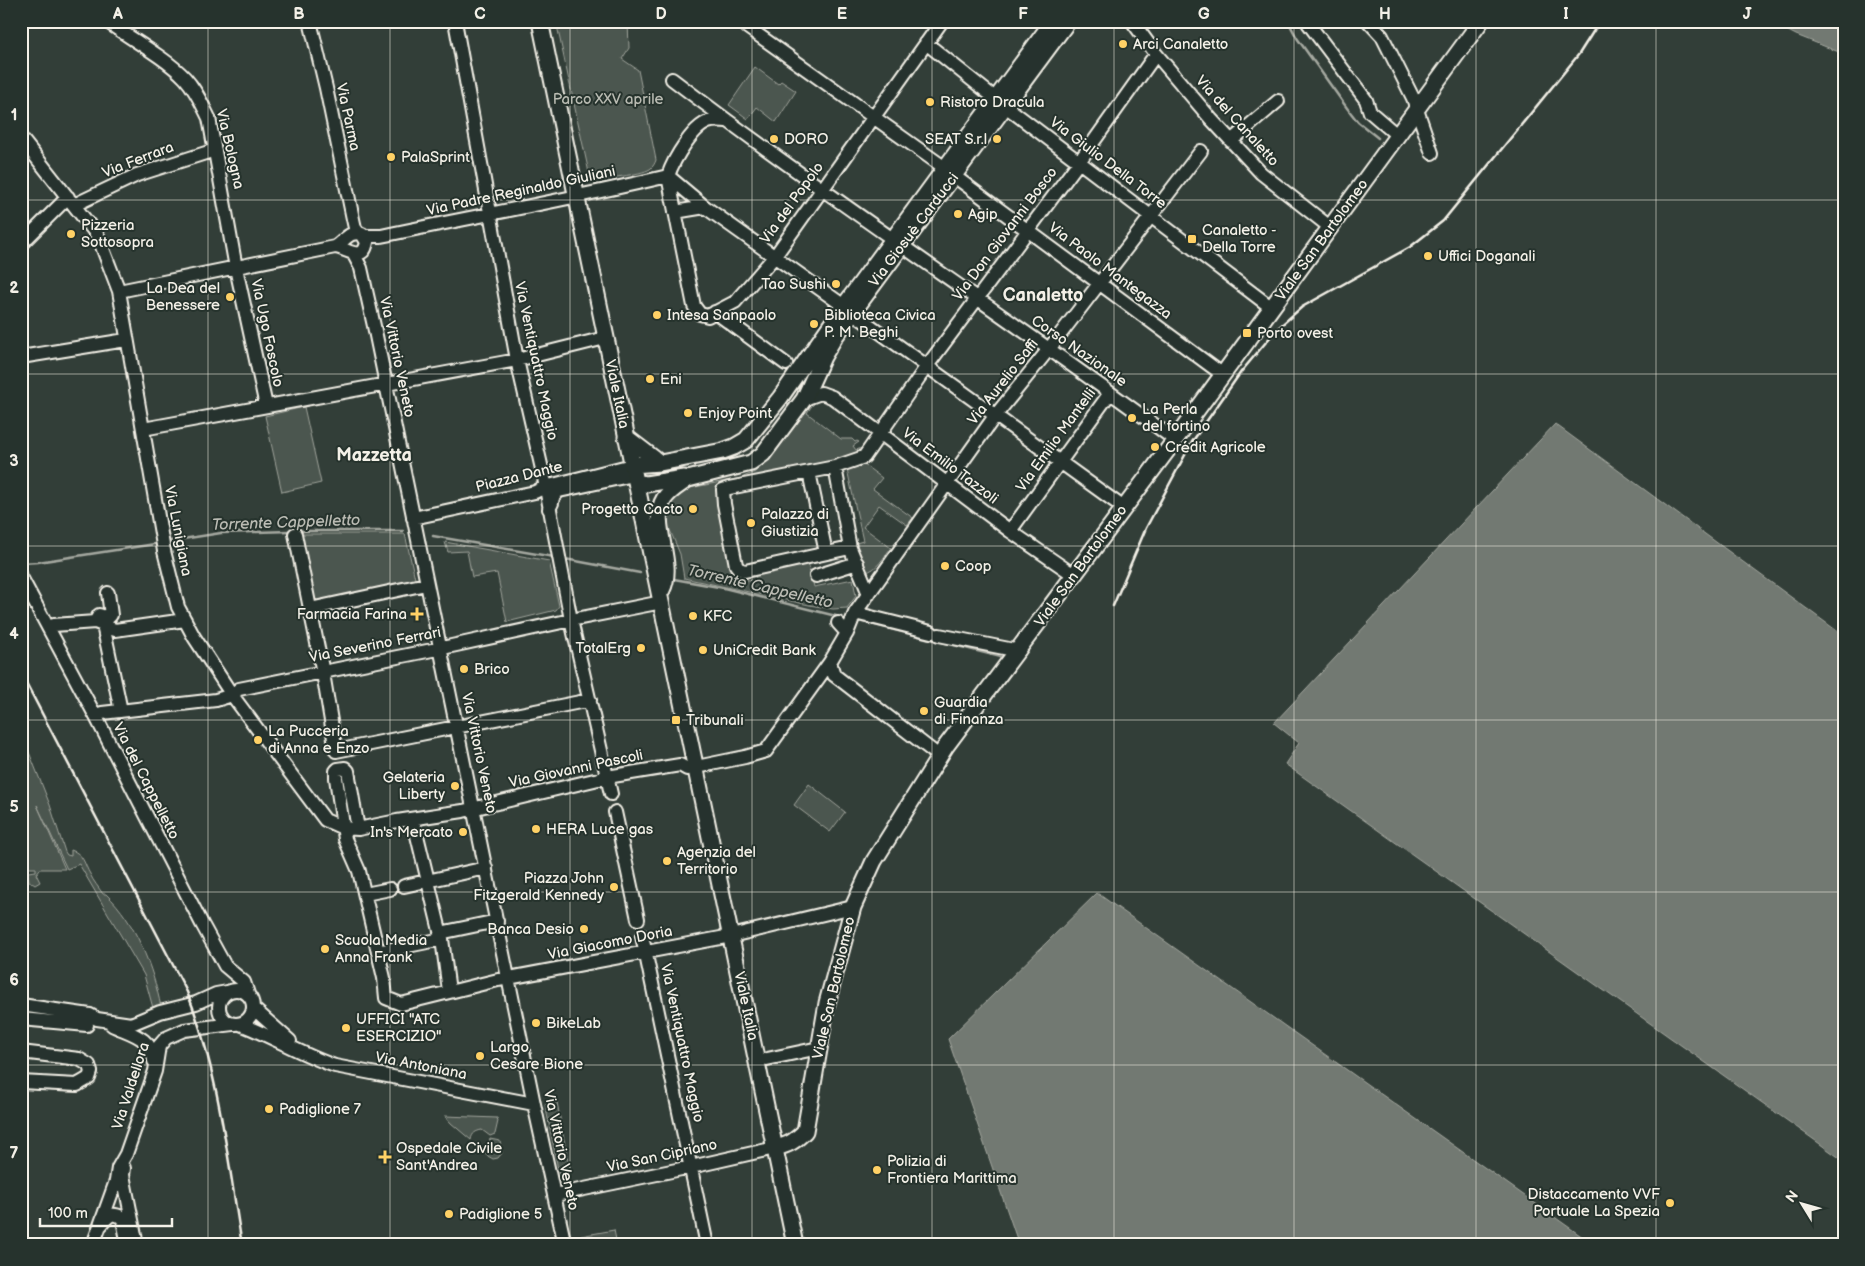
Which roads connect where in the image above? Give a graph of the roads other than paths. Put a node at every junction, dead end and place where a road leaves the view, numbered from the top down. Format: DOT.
graph roads {
  1 [pos="106,21"];
  2 [pos="310,21"];
  3 [pos="455,21"];
  4 [pos="540,21"];
  5 [pos="942,21"];
  6 [pos="1053,21"];
  7 [pos="1068,21"];
  8 [pos="1132,21"];
  9 [pos="1368,21"];
  10 [pos="1482,21"];
  11 [pos="1308,23"];
  12 [pos="747,27"];
  13 [pos="926,43"];
  14 [pos="1156,54"];
  15 [pos="672,79"];
  16 [pos="1278,101"];
  17 [pos="1001,102"];
  18 [pos="1417,110"];
  19 [pos="874,116"];
  20 [pos="728,121"];
  21 [pos="1398,136"];
  22 [pos="21,138"];
  23 [pos="1231,142"];
  24 [pos="216,150"];
  25 [pos="1201,152"];
  26 [pos="1432,153"];
  27 [pos="1079,162"];
  28 [pos="950,172"];
  29 [pos="668,176"];
  30 [pos="822,189"];
  31 [pos="577,197"];
  32 [pos="71,201"];
  33 [pos="705,207"];
  34 [pos="675,212"];
  35 [pos="489,213"];
  36 [pos="1152,216"];
  37 [pos="1331,228"];
  38 [pos="1028,230"];
  39 [pos="354,243"];
  40 [pos="897,243"];
  41 [pos="21,244"];
  42 [pos="774,256"];
  43 [pos="236,268"];
  44 [pos="1099,283"];
  45 [pos="119,291"];
  46 [pos="977,299"];
  47 [pos="1272,308"];
  48 [pos="848,310"];
  49 [pos="712,314"];
  50 [pos="601,339"];
  51 [pos="126,340"];
  52 [pos="1049,349"];
  53 [pos="21,357"];
  54 [pos="517,360"];
  55 [pos="786,364"];
  56 [pos="928,366"];
  57 [pos="1222,374"];
  58 [pos="386,383"];
  59 [pos="1110,393"];
  60 [pos="804,399"];
  61 [pos="266,406"];
  62 [pos="995,416"];
  63 [pos="143,428"];
  64 [pos="881,434"];
  65 [pos="626,437"];
  66 [pos="1174,440"];
  67 [pos="1060,461"];
  68 [pos="660,463"];
  69 [pos="835,467"];
  70 [pos="809,472"];
  71 [pos="634,474"];
  72 [pos="688,479"];
  73 [pos="947,484"];
  74 [pos="545,487"];
  75 [pos="1124,508"];
  76 [pos="549,509"];
  77 [pos="413,518"];
  78 [pos="1010,531"];
  79 [pos="295,534"];
  80 [pos="850,548"];
  81 [pos="826,553"];
  82 [pos="857,563"];
  83 [pos="1074,575"];
  84 [pos="816,576"];
  85 [pos="21,577"];
  86 [pos="426,584"];
  87 [pos="108,593"];
  88 [pos="868,594"];
  89 [pos="661,598"];
  90 [pos="310,609"];
  91 [pos="855,613"];
  92 [pos="185,620"];
  93 [pos="571,620"];
  94 [pos="98,624"];
  95 [pos="54,625"];
  96 [pos="440,649"];
  97 [pos="1019,651"];
  98 [pos="830,662"];
  99 [pos="323,672"];
  100 [pos="232,694"];
  101 [pos="590,700"];
  102 [pos="121,711"];
  103 [pos="95,715"];
  104 [pos="456,726"];
  105 [pos="940,756"];
  106 [pos="696,767"];
  107 [pos="608,777"];
  108 [pos="611,794"];
  109 [pos="474,808"];
  110 [pos="615,812"];
  111 [pos="413,819"];
  112 [pos="344,828"];
  113 [pos="358,828"];
  114 [pos="486,868"];
  115 [pos="428,881"];
  116 [pos="404,886"];
  117 [pos="390,889"];
  118 [pos="365,894"];
  119 [pos="853,907"];
  120 [pos="638,914"];
  121 [pos="497,921"];
  122 [pos="441,936"];
  123 [pos="642,936"];
  124 [pos="731,936"];
  125 [pos="378,952"];
  126 [pos="646,953"];
  127 [pos="509,978"];
  128 [pos="449,991"];
  129 [pos="227,992"];
  130 [pos="248,994"];
  131 [pos="196,1003"];
  132 [pos="21,1005"];
  133 [pos="219,1007"];
  134 [pos="254,1008"];
  135 [pos="155,1012"];
  136 [pos="21,1019"];
  137 [pos="92,1021"];
  138 [pos="236,1024"];
  139 [pos="130,1029"];
  140 [pos="819,1048"];
  141 [pos="21,1052"];
  142 [pos="303,1053"];
  143 [pos="767,1059"];
  144 [pos="155,1071"];
  145 [pos="21,1082"];
  146 [pos="534,1104"];
  147 [pos="775,1148"];
  148 [pos="126,1154"];
  149 [pos="691,1167"];
  150 [pos="116,1181"];
  151 [pos="555,1195"];
  152 [pos="122,1217"];
  153 [pos="100,1227"];
  154 [pos="137,1244"];
  155 [pos="93,1245"];
  156 [pos="128,1245"];
  157 [pos="565,1245"];
  158 [pos="707,1245"];
  159 [pos="795,1245"];
  1 -- 24 [label="street, Via Bologna"];
  2 -- 39 [label="street, Via Parma"];
  3 -- 35 [label="street, Via Ventiquattro Maggio"];
  4 -- 31 [label="main road, Viale Italia"];
  5 -- 13 [label="street, Via del Popolo"];
  6 -- 17 [label="main road, Via Giosuè Carducci"];
  7 -- 17 [label="main road, Via Giosuè Carducci"];
  8 -- 14 [label="street, Via del Canaletto"];
  9 -- 18 [label="street"];
  10 -- 18 [label="main road, Viale San Bartolomeo"];
  11 -- 21 [label="street"];
  12 -- 19 [label="street, Via Paolo Mantegazza"];
  13 -- 17 [label="street, Via Giulio Della Torre"];
  13 -- 19 [label="street, Via del Popolo"];
  14 -- 23 [label="street, Via del Canaletto"];
  14 -- 27 [label="street, Via Don Giovanni Bosco"];
  15 -- 20 [label="street, Corso Nazionale"];
  16 -- 23 [label="street"];
  17 -- 27 [label="street, Via Giulio Della Torre"];
  17 -- 28 [label="main road, Via Giosuè Carducci"];
  18 -- 21 [label="main road, Viale San Bartolomeo"];
  18 -- 26 [label="street"];
  19 -- 28 [label="street, Via Paolo Mantegazza"];
  19 -- 30 [label="street, Via del Popolo"];
  20 -- 29 [label="street"];
  20 -- 30 [label="street, Corso Nazionale"];
  21 -- 37 [label="main road, Viale San Bartolomeo"];
  22 -- 32 [label="street, Via Lunigiana"];
  23 -- 37 [label="street, Via del Canaletto"];
  24 -- 32 [label="street, Via Ferrara"];
  24 -- 43 [label="street, Via Bologna"];
  25 -- 36 [label="street, Via Aurelio Saffi"];
  27 -- 36 [label="street, Via Giulio Della Torre"];
  27 -- 38 [label="street, Via Don Giovanni Bosco"];
  28 -- 38 [label="street, Via Paolo Mantegazza"];
  28 -- 40 [label="main road, Via Giosuè Carducci"];
  29 -- 31 [label="street, Via Padre Reginaldo Giuliani"];
  29 -- 33 [label="street"];
  29 -- 34 [label="street"];
  30 -- 40 [label="street, Corso Nazionale"];
  30 -- 42 [label="street, Via del Popolo"];
  31 -- 35 [label="street, Via Padre Reginaldo Giuliani"];
  31 -- 65 [label="main road, Viale Italia"];
  32 -- 41 [label="street"];
  32 -- 45 [label="street, Via Lunigiana"];
  33 -- 34 [label="street"];
  33 -- 42 [label="street"];
  34 -- 49 [label="street"];
  35 -- 39 [label="street, Via Padre Reginaldo Giuliani"];
  35 -- 54 [label="street, Via Ventiquattro Maggio"];
  36 -- 44 [label="street, Via Aurelio Saffi"];
  36 -- 47 [label="street, Via Giulio Della Torre"];
  37 -- 47 [label="main road, Viale San Bartolomeo"];
  38 -- 44 [label="street, Via Paolo Mantegazza"];
  38 -- 46 [label="street, Via Don Giovanni Bosco"];
  39 -- 43 [label="street, Via Padre Reginaldo Giuliani"];
  39 -- 58 [label="street, Via Vittorio Veneto"];
  40 -- 46 [label="street, Corso Nazionale"];
  40 -- 48 [label="main road, Via Giosuè Carducci"];
  42 -- 48 [label="street"];
  42 -- 49 [label="street, Via del Popolo"];
  43 -- 45 [label="street, Via Padre Reginaldo Giuliani"];
  43 -- 61 [label="street, Via Ugo Foscolo"];
  44 -- 52 [label="street, Via Aurelio Saffi"];
  44 -- 57 [label="street, Via Paolo Mantegazza"];
  45 -- 51 [label="street, Via Lunigiana"];
  46 -- 52 [label="street, Corso Nazionale"];
  46 -- 56 [label="street, Via Don Giovanni Bosco"];
  47 -- 57 [label="main road, Viale San Bartolomeo"];
  48 -- 56 [label="street"];
  48 -- 60 [label="main road, Via Giosuè Carducci"];
  48 -- 68 [label="main road, Via Giosuè Carducci"];
  49 -- 55 [label="street"];
  50 -- 54 [label="street, Via Ugo Foscolo"];
  51 -- 53 [label="street"];
  51 -- 63 [label="street, Via Lunigiana"];
  52 -- 59 [label="street, Corso Nazionale"];
  52 -- 62 [label="street, Via Aurelio Saffi"];
  54 -- 58 [label="street, Via Ugo Foscolo"];
  54 -- 74 [label="street, Via Ventiquattro Maggio"];
  56 -- 62 [label="street"];
  56 -- 64 [label="street, Via Don Giovanni Bosco"];
  57 -- 66 [label="main road, Viale San Bartolomeo"];
  58 -- 61 [label="street, Via Ugo Foscolo"];
  58 -- 77 [label="street, Via Vittorio Veneto"];
  59 -- 66 [label="street, Corso Nazionale"];
  59 -- 67 [label="street, Via Emilio Mantelli"];
  60 -- 64 [label="street, Via Emilio Tazzoli"];
  60 -- 72 [label="main road, Via Giosuè Carducci"];
  61 -- 63 [label="street, Via Ugo Foscolo"];
  62 -- 67 [label="street"];
  62 -- 73 [label="street, Via Aurelio Saffi"];
  63 -- 92 [label="street, Via Lunigiana"];
  64 -- 69 [label="street, Via Don Giovanni Bosco"];
  64 -- 73 [label="street, Via Emilio Tazzoli"];
  65 -- 68 [label="main road"];
  65 -- 71 [label="main road, Viale Italia"];
  66 -- 75 [label="main road, Viale San Bartolomeo"];
  67 -- 75 [label="street"];
  67 -- 78 [label="street, Via Emilio Mantelli"];
  68 -- 71 [label="main road, Via Giosuè Carducci"];
  69 -- 70 [label="street, Via Don Giovanni Bosco"];
  69 -- 80 [label="street"];
  70 -- 81 [label="street"];
  70 -- 81 [label="street, Via Don Giovanni Bosco"];
  71 -- 72 [label="main road, Via Giosuè Carducci"];
  71 -- 74 [label="street, Piazza Dante"];
  71 -- 76 [label="street, Piazza Dante"];
  71 -- 89 [label="main road, Viale Italia"];
  72 -- 89 [label="main road, Via Giosuè Carducci"];
  73 -- 78 [label="street, Via Emilio Tazzoli"];
  73 -- 88 [label="street, Via Aurelio Saffi"];
  74 -- 76 [label="street, Via Ventiquattro Maggio"];
  74 -- 77 [label="street, Piazza Dante"];
  75 -- 83 [label="main road, Viale San Bartolomeo"];
  76 -- 93 [label="street, Via Ventiquattro Maggio"];
  77 -- 86 [label="street, Via Vittorio Veneto"];
  78 -- 83 [label="street, Via Emilio Tazzoli"];
  79 -- 90 [label="street"];
  80 -- 81 [label="street"];
  80 -- 82 [label="street"];
  82 -- 84 [label="street"];
  82 -- 88 [label="street"];
  83 -- 97 [label="main road, Viale San Bartolomeo"];
  85 -- 103 [label="street, Via del Cappelletto"];
  86 -- 90 [label="street"];
  86 -- 96 [label="street, Via Vittorio Veneto"];
  87 -- 94 [label="street"];
  88 -- 91 [label="street, Via Aurelio Saffi"];
  89 -- 93 [label="street, Via Severino Ferrari"];
  89 -- 106 [label="main road, Viale Italia"];
  90 -- 99 [label="street"];
  91 -- 97 [label="street"];
  91 -- 98 [label="street"];
  92 -- 94 [label="street"];
  92 -- 100 [label="street, Via Lunigiana"];
  93 -- 96 [label="street, Via Severino Ferrari"];
  93 -- 101 [label="street, Via Ventiquattro Maggio"];
  94 -- 95 [label="street"];
  94 -- 102 [label="street"];
  96 -- 99 [label="street, Via Severino Ferrari"];
  96 -- 104 [label="street, Via Vittorio Veneto"];
  97 -- 105 [label="main road, Viale San Bartolomeo"];
  98 -- 105 [label="street"];
  98 -- 106 [label="street"];
  99 -- 100 [label="street, Via Severino Ferrari"];
  99 -- 104 [label="street"];
  100 -- 102 [label="street, Via Severino Ferrari"];
  100 -- 112 [label="street, Via Lunigiana"];
  101 -- 104 [label="street"];
  101 -- 107 [label="street, Via Ventiquattro Maggio"];
  102 -- 103 [label="street, Via Severino Ferrari"];
  103 -- 130 [label="street, Via del Cappelletto"];
  104 -- 109 [label="street, Via Vittorio Veneto"];
  105 -- 119 [label="main road, Viale San Bartolomeo"];
  106 -- 107 [label="street, Via Giovanni Pascoli"];
  106 -- 124 [label="main road, Viale Italia"];
  107 -- 108 [label="street, Via Ventiquattro Maggio"];
  107 -- 109 [label="street, Via Giovanni Pascoli"];
  109 -- 111 [label="street, Via Giovanni Pascoli"];
  109 -- 114 [label="street, Via Vittorio Veneto"];
  110 -- 120 [label="street"];
  111 -- 113 [label="street, Via Giovanni Pascoli"];
  111 -- 115 [label="street"];
  112 -- 113 [label="street, Via Giovanni Pascoli"];
  112 -- 113 [label="street"];
  112 -- 118 [label="street"];
  114 -- 115 [label="street"];
  114 -- 121 [label="street, Via Vittorio Veneto"];
  115 -- 116 [label="street"];
  115 -- 122 [label="street"];
  117 -- 118 [label="street"];
  118 -- 125 [label="street"];
  119 -- 124 [label="street, Via Giacomo Doria"];
  119 -- 140 [label="main road, Viale San Bartolomeo"];
  121 -- 122 [label="street"];
  121 -- 127 [label="street, Via Vittorio Veneto"];
  122 -- 125 [label="street"];
  122 -- 128 [label="street"];
  123 -- 126 [label="street, Via Ventiquattro Maggio"];
  124 -- 126 [label="street, Via Giacomo Doria"];
  124 -- 147 [label="main road, Viale Italia"];
  125 -- 128 [label="street, Via Giacomo Doria"];
  126 -- 127 [label="street, Via Giacomo Doria"];
  126 -- 149 [label="street, Via Ventiquattro Maggio"];
  127 -- 128 [label="street, Via Giacomo Doria"];
  127 -- 146 [label="street, Via Vittorio Veneto"];
  129 -- 130 [label="street"];
  129 -- 131 [label="street"];
  129 -- 133 [label="street"];
  130 -- 134 [label="street"];
  131 -- 133 [label="street"];
  131 -- 135 [label="street"];
  132 -- 137 [label="street"];
  133 -- 138 [label="street"];
  134 -- 138 [label="street"];
  134 -- 142 [label="street, Via Antoniana"];
  135 -- 137 [label="street"];
  135 -- 139 [label="street"];
  136 -- 137 [label="street"];
  137 -- 139 [label="street"];
  138 -- 142 [label="street, Via Antoniana"];
  138 -- 144 [label="street, Via Valdellora"];
  139 -- 144 [label="street"];
  140 -- 143 [label="street"];
  140 -- 147 [label="main road, Viale San Bartolomeo"];
  141 -- 145 [label="street"];
  142 -- 146 [label="street, Via Antoniana"];
  144 -- 148 [label="street, Via Valdellora"];
  146 -- 151 [label="street, Via Vittorio Veneto"];
  147 -- 149 [label="street, Via San Cipriano"];
  147 -- 159 [label="main road, Viale Italia"];
  148 -- 150 [label="street, Via Valdellora"];
  148 -- 154 [label="street, Via Valdellora"];
  149 -- 151 [label="street, Via San Cipriano"];
  149 -- 158 [label="street, Via Ventiquattro Maggio"];
  150 -- 152 [label="street, Via Valdellora"];
  150 -- 153 [label="street, Via Valdellora"];
  151 -- 157 [label="street, Via Vittorio Veneto"];
  152 -- 153 [label="street"];
  152 -- 154 [label="street, Via Valdellora"];
  152 -- 156 [label="street, Via Valdellora"];
  153 -- 155 [label="street, Via Valdellora"];
}
